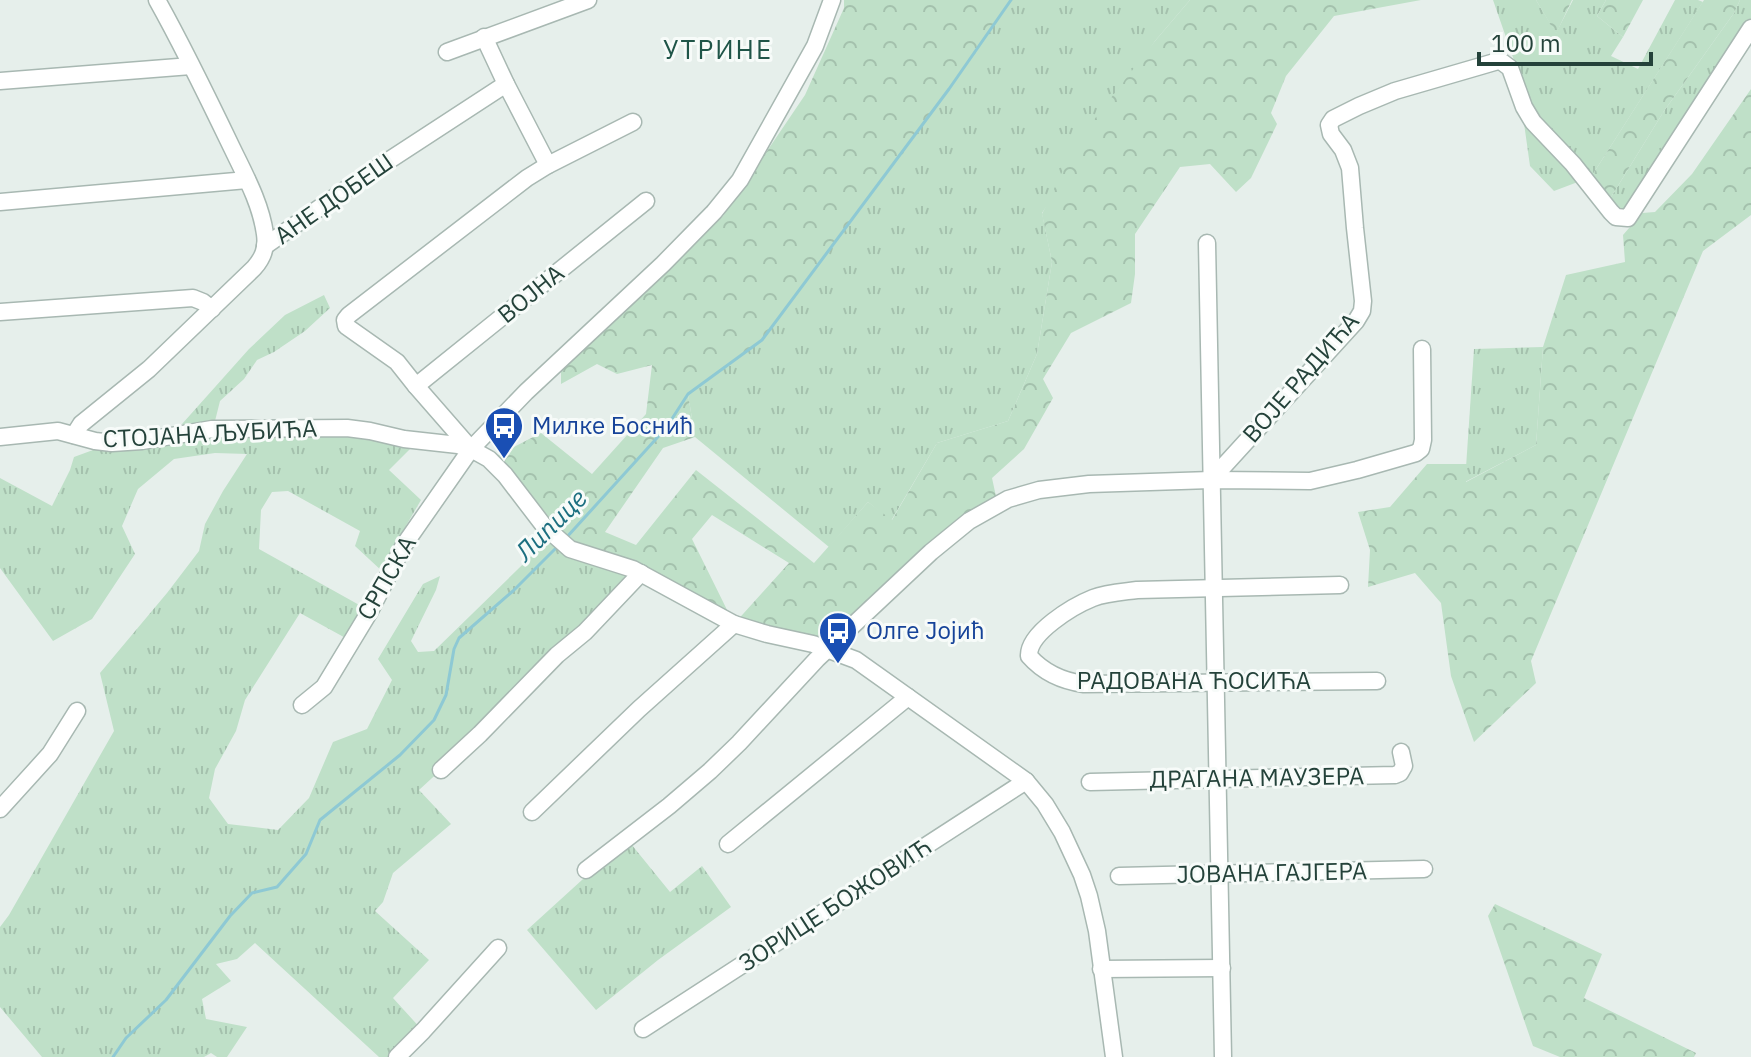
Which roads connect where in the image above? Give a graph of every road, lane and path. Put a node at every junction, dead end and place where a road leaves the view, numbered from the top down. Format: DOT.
graph roads {
  1 [pos="157,0"];
  2 [pos="588,0"];
  3 [pos="832,0"];
  4 [pos="1751,28"];
  5 [pos="484,37"];
  6 [pos="447,52"];
  7 [pos="191,66"];
  8 [pos="0,81"];
  9 [pos="506,84"];
  10 [pos="633,122"];
  11 [pos="548,165"];
  12 [pos="247,180"];
  13 [pos="646,201"];
  14 [pos="0,202"];
  15 [pos="1207,243"];
  16 [pos="265,246"];
  17 [pos="212,309"];
  18 [pos="0,312"];
  19 [pos="1422,349"];
  20 [pos="416,386"];
  21 [pos="74,435"];
  22 [pos="0,437"];
  23 [pos="471,449"];
  24 [pos="1211,480"];
  25 [pos="641,573"];
  26 [pos="1340,585"];
  27 [pos="1213,587"];
  28 [pos="734,624"];
  29 [pos="828,649"];
  30 [pos="1377,681"];
  31 [pos="1215,682"];
  32 [pos="908,697"];
  33 [pos="302,705"];
  34 [pos="77,711"];
  35 [pos="1401,752"];
  36 [pos="441,770"];
  37 [pos="1217,779"];
  38 [pos="1026,781"];
  39 [pos="1090,782"];
  40 [pos="0,809"];
  41 [pos="532,812"];
  42 [pos="728,844"];
  43 [pos="1424,869"];
  44 [pos="586,870"];
  45 [pos="1219,874"];
  46 [pos="1119,876"];
  47 [pos="498,948"];
  48 [pos="1222,968"];
  49 [pos="1101,969"];
  50 [pos="643,1029"];
  51 [pos="397,1057"];
  52 [pos="1114,1057"];
  53 [pos="1223,1057"];
  1 -- 7 [label="street"];
  2 -- 5 [label="street"];
  3 -- 23 [label="street, СРПСКА"];
  4 -- 24 [label="street, ВОЈЕ РАДИЋА"];
  5 -- 6 [label="street"];
  5 -- 9 [label="street"];
  7 -- 8 [label="street"];
  7 -- 12 [label="street"];
  9 -- 11 [label="street"];
  9 -- 16 [label="street, АНЕ ДОБЕШ"];
  10 -- 11 [label="street"];
  11 -- 20 [label="street"];
  12 -- 14 [label="street"];
  12 -- 16 [label="street"];
  13 -- 20 [label="street, ВОЈНА"];
  15 -- 24 [label="street, ВОЈЕ РАДИЋА"];
  16 -- 17 [label="street, АНЕ ДОБЕШ"];
  17 -- 18 [label="street"];
  17 -- 21 [label="street, АНЕ ДОБЕШ"];
  19 -- 24 [label="street"];
  20 -- 23 [label="street"];
  21 -- 22 [label="street, СТОЈАНА ЉУБИЋА"];
  21 -- 23 [label="street, СТОЈАНА ЉУБИЋА"];
  23 -- 25 [label="street, СТОЈАНА ЉУБИЋА"];
  23 -- 33 [label="street, СРПСКА"];
  24 -- 27 [label="street, ВОЈЕ РАДИЋА"];
  24 -- 29 [label="street"];
  25 -- 28 [label="street, СТОЈАНА ЉУБИЋА"];
  25 -- 36 [label="street"];
  26 -- 27 [label="street"];
  27 -- 31 [label="street, ВОЈЕ РАДИЋА"];
  27 -- 31 [label="street, РАДОВАНА ЋОСИЋА"];
  28 -- 29 [label="street, СТОЈАНА ЉУБИЋА"];
  28 -- 41 [label="street"];
  29 -- 32 [label="street, СТОЈАНА ЉУБИЋА"];
  29 -- 44 [label="street"];
  30 -- 31 [label="street, РАДОВАНА ЋОСИЋА"];
  31 -- 37 [label="street, ВОЈЕ РАДИЋА"];
  32 -- 38 [label="street, СТОЈАНА ЉУБИЋА"];
  32 -- 42 [label="street"];
  34 -- 40 [label="street"];
  35 -- 37 [label="street, ДРАГАНА МАУЗЕРА"];
  37 -- 39 [label="street, ДРАГАНА МАУЗЕРА"];
  37 -- 45 [label="street, ВОЈЕ РАДИЋА"];
  38 -- 49 [label="street, СТОЈАНА ЉУБИЋА"];
  38 -- 50 [label="street, ЗОРИЦЕ БОЖОВИЋ"];
  43 -- 45 [label="street, ЈОВАНА ГАЈГЕРА"];
  45 -- 46 [label="street, ЈОВАНА ГАЈГЕРА"];
  45 -- 48 [label="street, ВОЈЕ РАДИЋА"];
  47 -- 51 [label="street"];
  48 -- 49 [label="street"];
  48 -- 53 [label="street, ВОЈЕ РАДИЋА"];
  49 -- 52 [label="street, СТОЈАНА ЉУБИЋА"];
}
